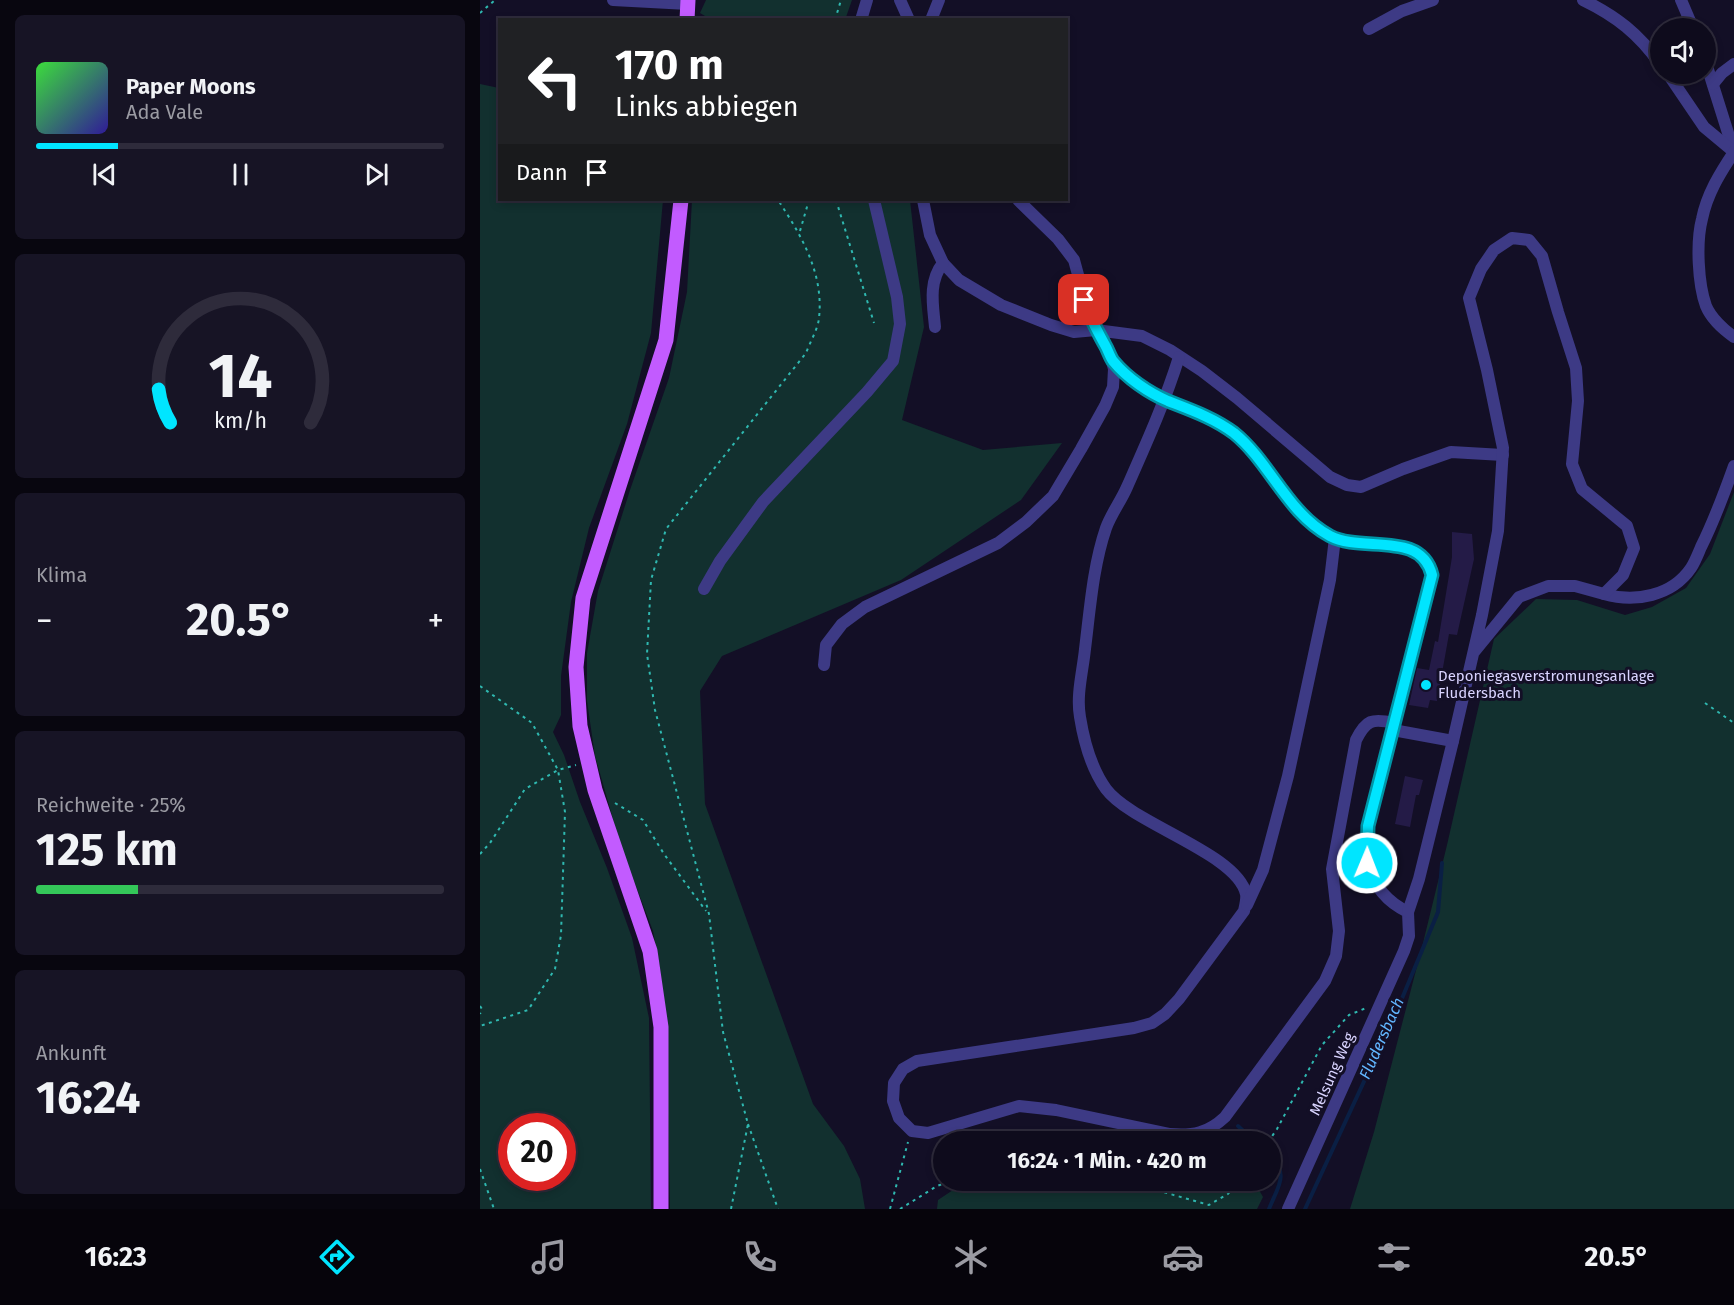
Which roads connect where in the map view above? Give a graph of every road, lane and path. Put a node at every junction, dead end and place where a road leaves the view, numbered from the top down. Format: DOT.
graph roads {
  1 [pos="495,0"];
  2 [pos="613,0"];
  3 [pos="841,0"];
  4 [pos="867,0"];
  5 [pos="900,0"];
  6 [pos="939,0"];
  7 [pos="1433,0"];
  8 [pos="1583,0"];
  9 [pos="1681,0"];
  10 [pos="688,8"];
  11 [pos="480,13"];
  12 [pos="836,18"];
  13 [pos="862,18"];
  14 [pos="908,18"];
  15 [pos="932,18"];
  16 [pos="1689,18"];
  17 [pos="1369,29"];
  18 [pos="1650,52"];
  19 [pos="1734,64"];
  20 [pos="1716,80"];
  21 [pos="1675,84"];
  22 [pos="1713,84"];
  23 [pos="1734,152"];
  24 [pos="681,201"];
  25 [pos="779,201"];
  26 [pos="809,201"];
  27 [pos="836,201"];
  28 [pos="874,201"];
  29 [pos="923,201"];
  30 [pos="1019,201"];
  31 [pos="799,232"];
  32 [pos="943,263"];
  33 [pos="874,323"];
  34 [pos="935,327"];
  35 [pos="1096,330"];
  36 [pos="1734,337"];
  37 [pos="1179,357"];
  38 [pos="1112,360"];
  39 [pos="1166,400"];
  40 [pos="1503,455"];
  41 [pos="1734,466"];
  42 [pos="1335,538"];
  43 [pos="704,589"];
  44 [pos="1604,594"];
  45 [pos="1474,652"];
  46 [pos="824,665"];
  47 [pos="480,686"];
  48 [pos="1705,704"];
  49 [pos="1734,723"];
  50 [pos="1393,727"];
  51 [pos="1453,741"];
  52 [pos="588,763"];
  53 [pos="558,770"];
  54 [pos="614,802"];
  55 [pos="480,854"];
  56 [pos="1244,912"];
  57 [pos="1408,912"];
  58 [pos="708,914"];
  59 [pos="1382,1002"];
  60 [pos="480,1006"];
  61 [pos="480,1014"];
  62 [pos="480,1026"];
  63 [pos="748,1124"];
  64 [pos="1276,1131"];
  65 [pos="910,1135"];
  66 [pos="480,1169"];
  67 [pos="933,1188"];
  68 [pos="1160,1191"];
  69 [pos="1230,1191"];
  70 [pos="494,1209"];
  71 [pos="661,1209"];
  72 [pos="731,1209"];
  73 [pos="778,1209"];
  74 [pos="890,1209"];
  75 [pos="900,1209"];
  76 [pos="1288,1209"];
  1 -- 11 [label="path"];
  2 -- 10 [label="street"];
  3 -- 12 [label="path"];
  4 -- 13 [label="street"];
  5 -- 14 [label="street"];
  6 -- 15 [label="street"];
  7 -- 17 [label="street"];
  8 -- 18 [label="street"];
  9 -- 16 [label="street"];
  19 -- 20 [label="street"];
  21 -- 23 [label="street"];
  22 -- 23 [label="street"];
  23 -- 36 [label="street"];
  24 -- 52 [label="main road"];
  25 -- 31 [label="path"];
  26 -- 31 [label="path"];
  27 -- 33 [label="path"];
  28 -- 43 [label="street"];
  29 -- 32 [label="street"];
  30 -- 35 [label="street"];
  31 -- 58 [label="path"];
  32 -- 34 [label="street"];
  32 -- 35 [label="street"];
  35 -- 37 [label="street"];
  35 -- 38 [label="street"];
  37 -- 39 [label="street"];
  37 -- 40 [label="street"];
  38 -- 39 [label="street"];
  38 -- 46 [label="street"];
  39 -- 42 [label="street"];
  39 -- 56 [label="street"];
  40 -- 44 [label="street, Melsung Weg"];
  40 -- 45 [label="street, Melsung Weg"];
  41 -- 44 [label="street"];
  42 -- 50 [label="street"];
  42 -- 56 [label="street"];
  44 -- 45 [label="street"];
  45 -- 51 [label="street, Melsung Weg"];
  47 -- 53 [label="path"];
  48 -- 49 [label="path"];
  50 -- 51 [label="street"];
  50 -- 57 [label="street"];
  50 -- 65 [label="street"];
  51 -- 57 [label="street, Melsung Weg"];
  52 -- 53 [label="path"];
  52 -- 71 [label="main road"];
  53 -- 55 [label="path"];
  53 -- 62 [label="path"];
  54 -- 58 [label="path"];
  56 -- 65 [label="street"];
  57 -- 59 [label="street, Melsung Weg"];
  58 -- 63 [label="path"];
  59 -- 64 [label="path"];
  59 -- 76 [label="street, Melsung Weg"];
  60 -- 61 [label="path"];
  63 -- 72 [label="path"];
  63 -- 73 [label="path"];
  65 -- 74 [label="path"];
  66 -- 70 [label="path"];
  67 -- 75 [label="path"];
  68 -- 69 [label="path"];
}
